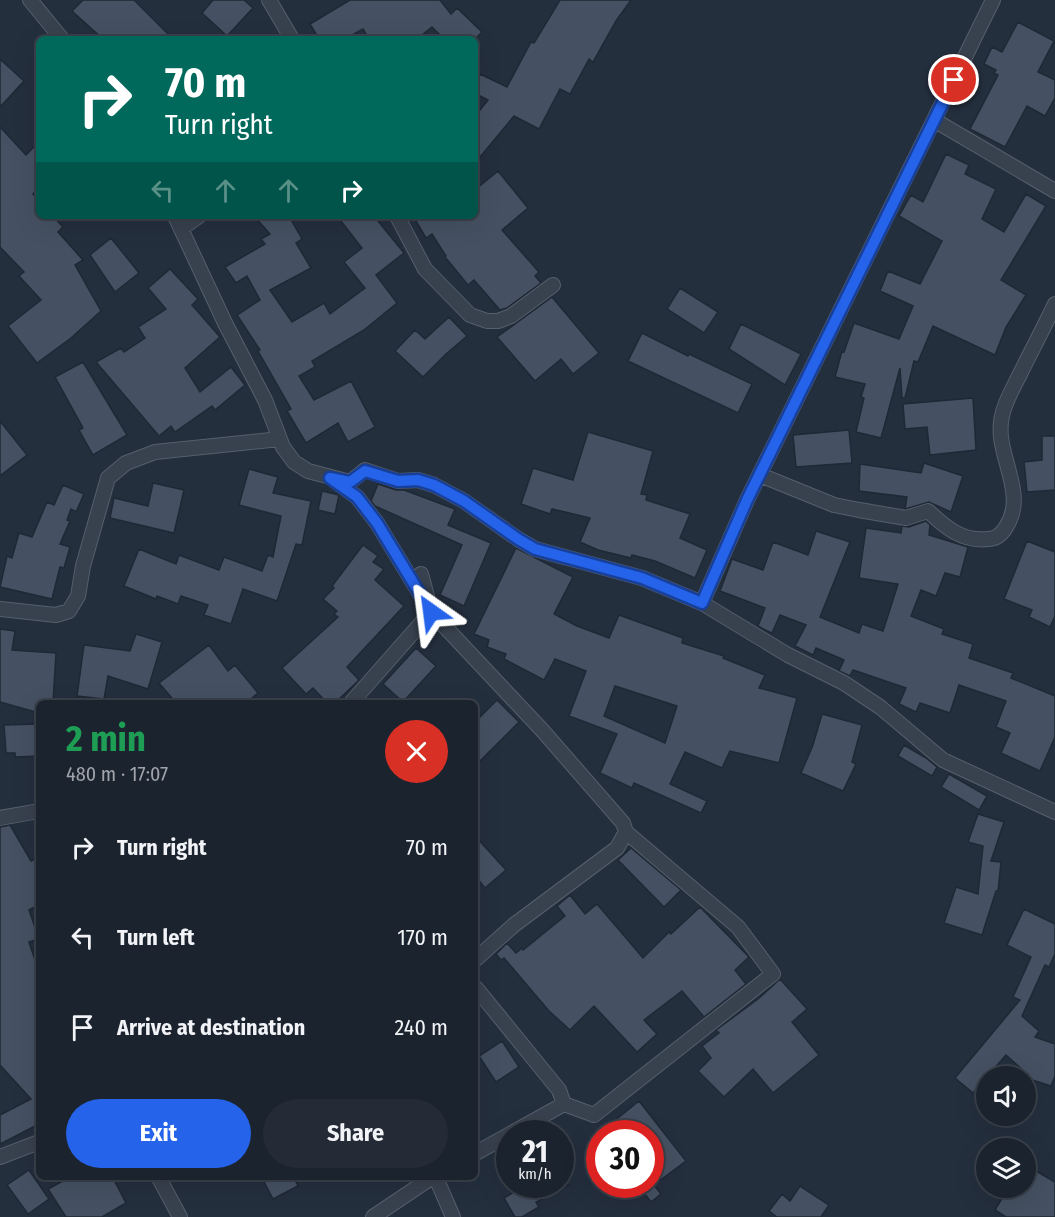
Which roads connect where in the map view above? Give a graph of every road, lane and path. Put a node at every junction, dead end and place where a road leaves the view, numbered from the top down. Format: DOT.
graph roads {
  1 [pos="30,0"];
  2 [pos="269,0"];
  3 [pos="993,0"];
  4 [pos="60,36"];
  5 [pos="289,36"];
  6 [pos="934,120"];
  7 [pos="1055,191"];
  8 [pos="399,219"];
  9 [pos="178,222"];
  10 [pos="553,285"];
  11 [pos="1055,304"];
  12 [pos="280,440"];
  13 [pos="760,475"];
  14 [pos="330,478"];
  15 [pos="421,574"];
  16 [pos="702,603"];
  17 [pos="0,609"];
  18 [pos="431,612"];
  19 [pos="354,700"];
  20 [pos="36,812"];
  21 [pos="1055,812"];
  22 [pos="0,818"];
  23 [pos="626,832"];
  24 [pos="478,957"];
  25 [pos="478,990"];
  26 [pos="564,1104"];
  27 [pos="36,1143"];
  28 [pos="478,1152"];
  29 [pos="0,1157"];
  30 [pos="160,1180"];
  31 [pos="431,1180"];
  32 [pos="435,1180"];
  33 [pos="180,1217"];
  34 [pos="373,1217"];
  35 [pos="453,1217"];
  1 -- 4 [label="street"];
  2 -- 5 [label="street"];
  3 -- 6 [label="street"];
  6 -- 7 [label="street"];
  6 -- 13 [label="street"];
  8 -- 10 [label="street"];
  9 -- 12 [label="street"];
  11 -- 13 [label="street"];
  12 -- 14 [label="street"];
  12 -- 17 [label="street"];
  13 -- 16 [label="street"];
  14 -- 16 [label="street"];
  14 -- 18 [label="street"];
  15 -- 18 [label="street"];
  16 -- 21 [label="street"];
  18 -- 19 [label="street"];
  18 -- 23 [label="street"];
  20 -- 22 [label="street"];
  23 -- 24 [label="street"];
  23 -- 26 [label="street"];
  25 -- 26 [label="street"];
  26 -- 28 [label="street"];
  27 -- 29 [label="street"];
  30 -- 33 [label="street"];
  31 -- 34 [label="street"];
  32 -- 35 [label="street"];
}
